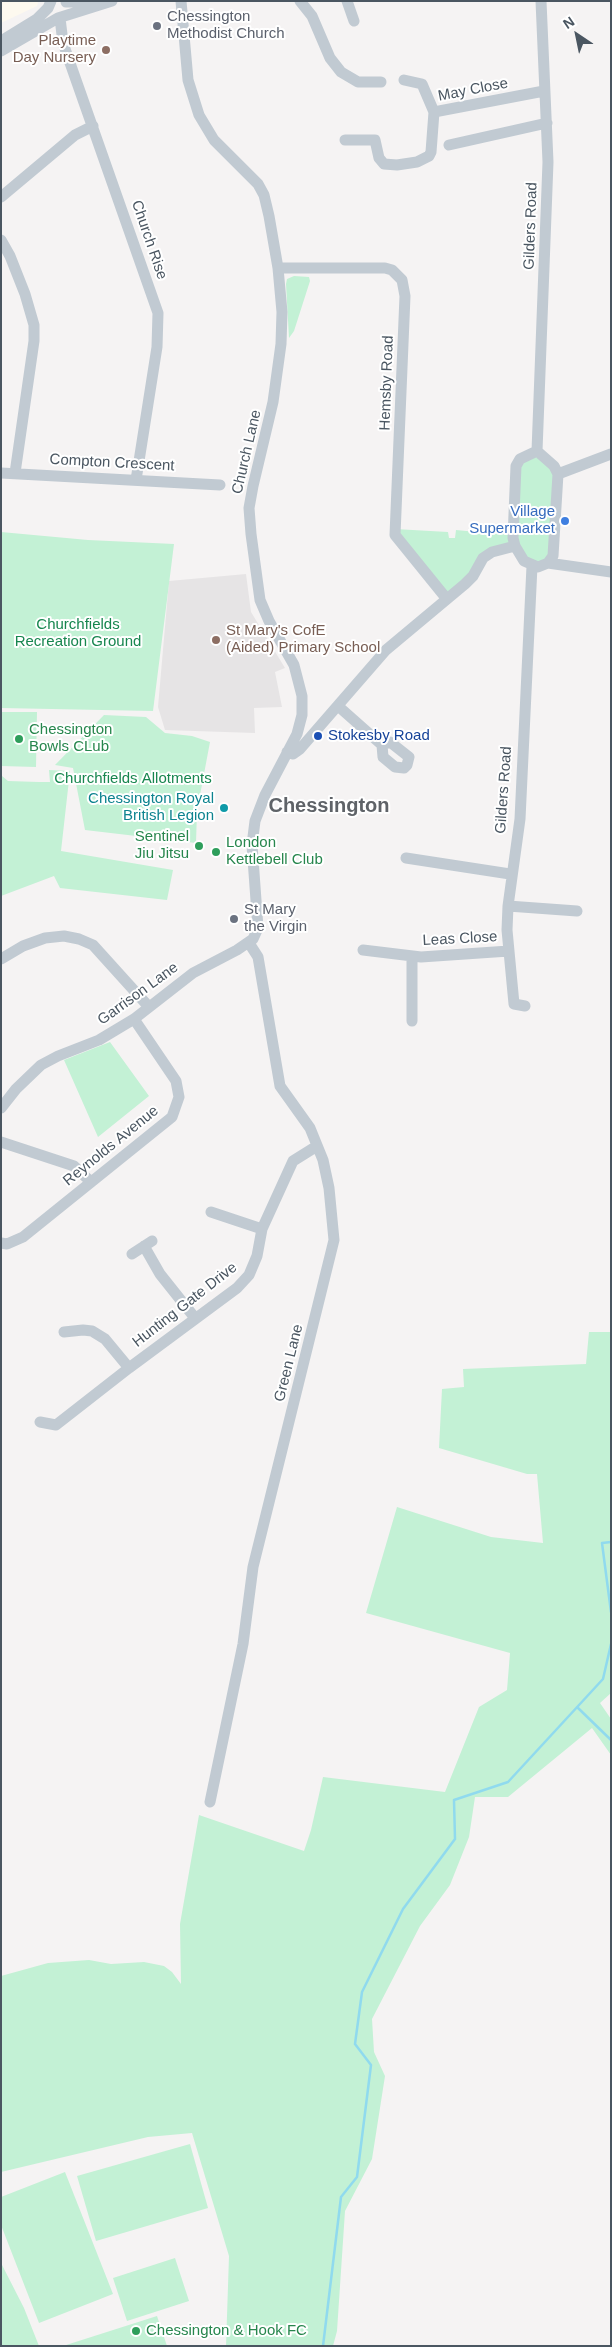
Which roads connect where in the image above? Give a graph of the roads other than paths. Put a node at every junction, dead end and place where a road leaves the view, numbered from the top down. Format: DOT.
graph roads {
  1 [pos="65,1"];
  2 [pos="100,1"];
  3 [pos="112,1"];
  4 [pos="181,1"];
  5 [pos="300,1"];
  6 [pos="347,1"];
  7 [pos="541,1"];
  8 [pos="49,5"];
  9 [pos="61,17"];
  10 [pos="354,21"];
  11 [pos="1,41"];
  12 [pos="1,51"];
  13 [pos="404,80"];
  14 [pos="381,82"];
  15 [pos="544,91"];
  16 [pos="434,112"];
  17 [pos="547,123"];
  18 [pos="93,126"];
  19 [pos="345,140"];
  20 [pos="449,145"];
  21 [pos="1,196"];
  22 [pos="1,240"];
  23 [pos="278,268"];
  24 [pos="537,451"];
  25 [pos="611,454"];
  26 [pos="1,472"];
  27 [pos="15,473"];
  28 [pos="558,474"];
  29 [pos="136,480"];
  30 [pos="220,485"];
  31 [pos="515,546"];
  32 [pos="548,563"];
  33 [pos="532,566"];
  34 [pos="611,572"];
  35 [pos="446,598"];
  36 [pos="338,706"];
  37 [pos="302,715"];
  38 [pos="323,722"];
  39 [pos="382,745"];
  40 [pos="287,752"];
  41 [pos="406,858"];
  42 [pos="510,874"];
  43 [pos="508,906"];
  44 [pos="570,914"];
  45 [pos="249,943"];
  46 [pos="363,950"];
  47 [pos="509,951"];
  48 [pos="412,957"];
  49 [pos="1,959"];
  50 [pos="514,1006"];
  51 [pos="149,1007"];
  52 [pos="134,1019"];
  53 [pos="412,1021"];
  54 [pos="1,1108"];
  55 [pos="1,1142"];
  56 [pos="317,1146"];
  57 [pos="91,1182"];
  58 [pos="212,1212"];
  59 [pos="262,1229"];
  60 [pos="1,1243"];
  61 [pos="132,1254"];
  62 [pos="195,1318"];
  63 [pos="64,1332"];
  64 [pos="129,1368"];
  65 [pos="40,1422"];
  66 [pos="210,1802"];
  1 -- 2 [label="street"];
  1 -- 9 [label="street, Church Rise"];
  3 -- 9 [label="street"];
  4 -- 23 [label="street, Church Lane"];
  5 -- 14 [label="street"];
  6 -- 10 [label="street"];
  7 -- 15 [label="street, Gilders Road"];
  8 -- 9 [label="street"];
  8 -- 11 [label="street"];
  9 -- 12 [label="street"];
  9 -- 18 [label="street, Church Rise"];
  13 -- 16 [label="street"];
  15 -- 16 [label="street, May Close"];
  15 -- 17 [label="street, Gilders Road"];
  16 -- 19 [label="street, May Close"];
  17 -- 20 [label="street"];
  17 -- 24 [label="street, Gilders Road"];
  18 -- 21 [label="street"];
  18 -- 29 [label="street, Church Rise"];
  22 -- 27 [label="street"];
  23 -- 35 [label="street, Hemsby Road"];
  23 -- 37 [label="street, Church Lane"];
  24 -- 28 [label="street"];
  24 -- 31 [label="street"];
  25 -- 28 [label="street"];
  26 -- 27 [label="street, Compton Crescent"];
  27 -- 29 [label="street, Compton Crescent"];
  28 -- 32 [label="street"];
  29 -- 30 [label="street, Compton Crescent"];
  31 -- 33 [label="street"];
  31 -- 35 [label="street"];
  32 -- 33 [label="street"];
  32 -- 34 [label="street"];
  33 -- 42 [label="street, Gilders Road"];
  35 -- 36 [label="street"];
  36 -- 38 [label="street"];
  36 -- 39 [label="street"];
  37 -- 38 [label="street"];
  37 -- 40 [label="street, Church Lane"];
  38 -- 40 [label="street"];
  40 -- 45 [label="street, Church Lane"];
  41 -- 42 [label="street"];
  42 -- 43 [label="street, Gilders Road"];
  43 -- 44 [label="street"];
  43 -- 47 [label="street, Gilders Road"];
  45 -- 51 [label="street, Garrison Lane"];
  45 -- 56 [label="street, Green Lane"];
  46 -- 48 [label="street, Leas Close"];
  47 -- 48 [label="street, Leas Close"];
  47 -- 50 [label="street, Gilders Road"];
  48 -- 53 [label="street, Leas Close"];
  49 -- 51 [label="street"];
  51 -- 52 [label="street, Garrison Lane"];
  52 -- 54 [label="street, Garrison Lane"];
  52 -- 57 [label="street, Reynolds Avenue"];
  55 -- 57 [label="street"];
  56 -- 59 [label="street, Hunting Gate Drive"];
  56 -- 66 [label="street, Green Lane"];
  57 -- 60 [label="street, Reynolds Avenue"];
  58 -- 59 [label="street"];
  59 -- 62 [label="street, Hunting Gate Drive"];
  61 -- 62 [label="street"];
  62 -- 64 [label="street, Hunting Gate Drive"];
  63 -- 64 [label="street"];
  64 -- 65 [label="street, Hunting Gate Drive"];
}
